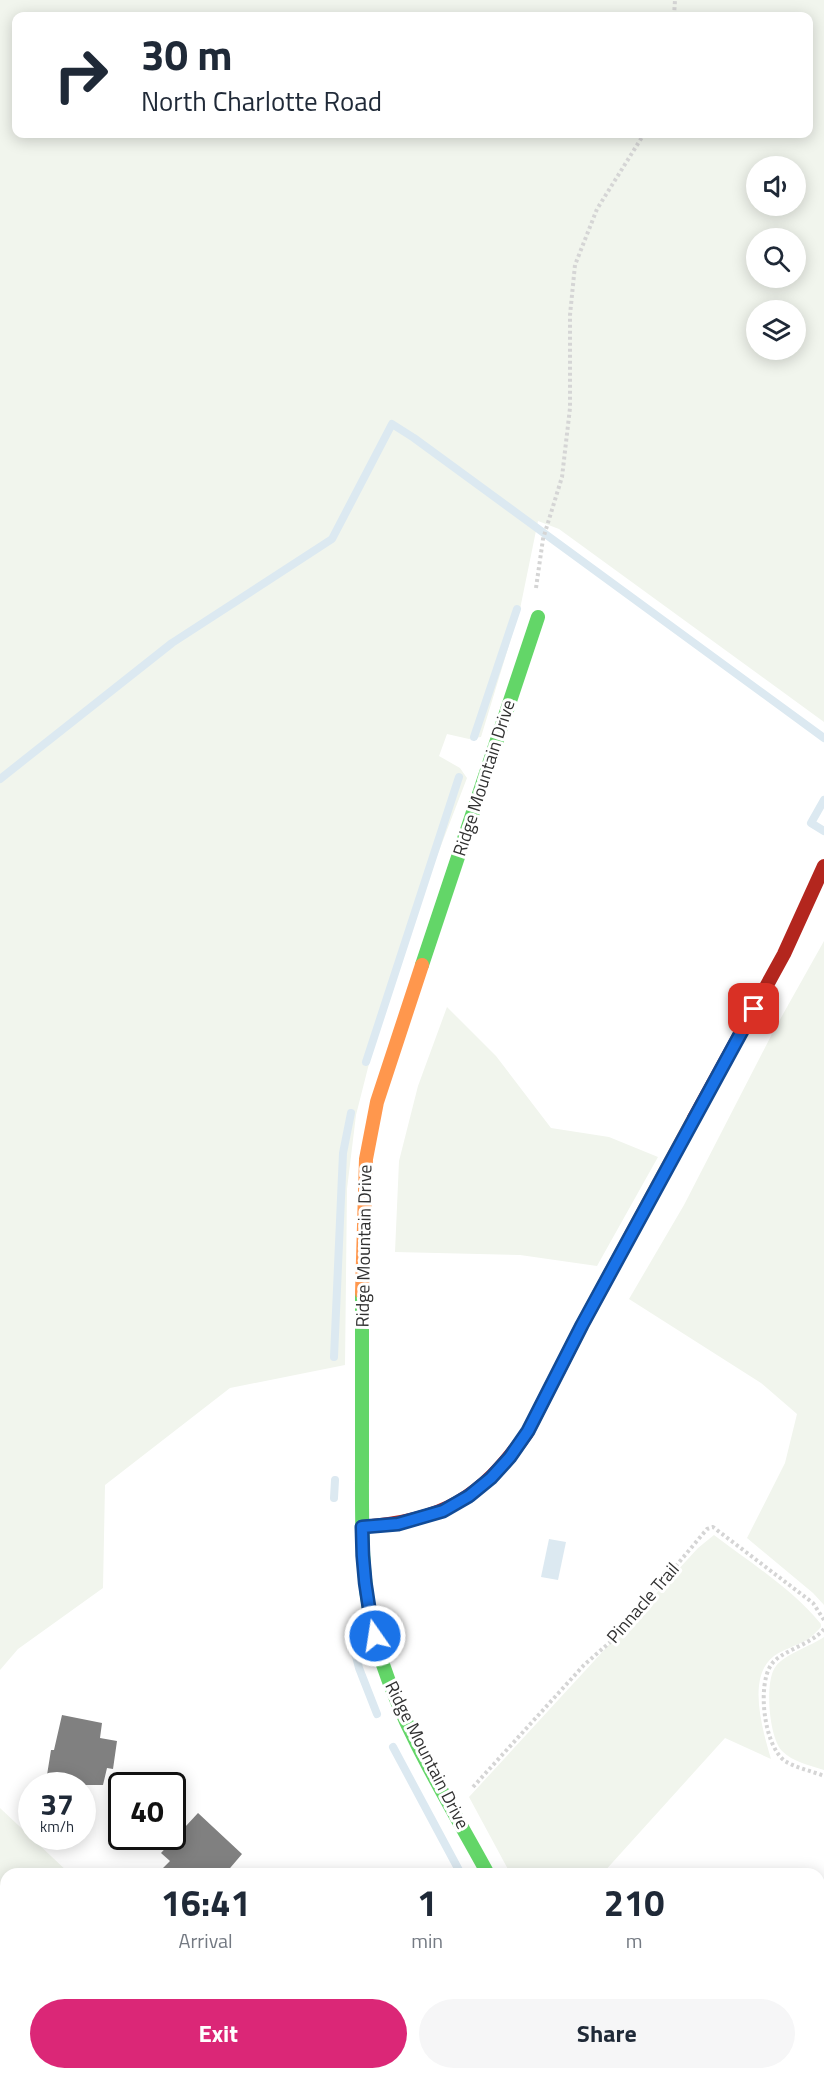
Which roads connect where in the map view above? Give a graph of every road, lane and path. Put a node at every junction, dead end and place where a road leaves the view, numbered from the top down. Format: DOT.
graph roads {
  1 [pos="641,138"];
  2 [pos="538,617"];
  3 [pos="824,866"];
  4 [pos="362,1527"];
  5 [pos="824,1620"];
  6 [pos="824,1629"];
  7 [pos="824,1776"];
  8 [pos="475,1786"];
  9 [pos="485,1868"];
  1 -- 2 [label="path"];
  2 -- 4 [label="street, Ridge Mountain Drive"];
  3 -- 4 [label="street"];
  4 -- 9 [label="street, Ridge Mountain Drive"];
  5 -- 8 [label="path, Pinnacle Trail"];
  6 -- 7 [label="path"];
}
